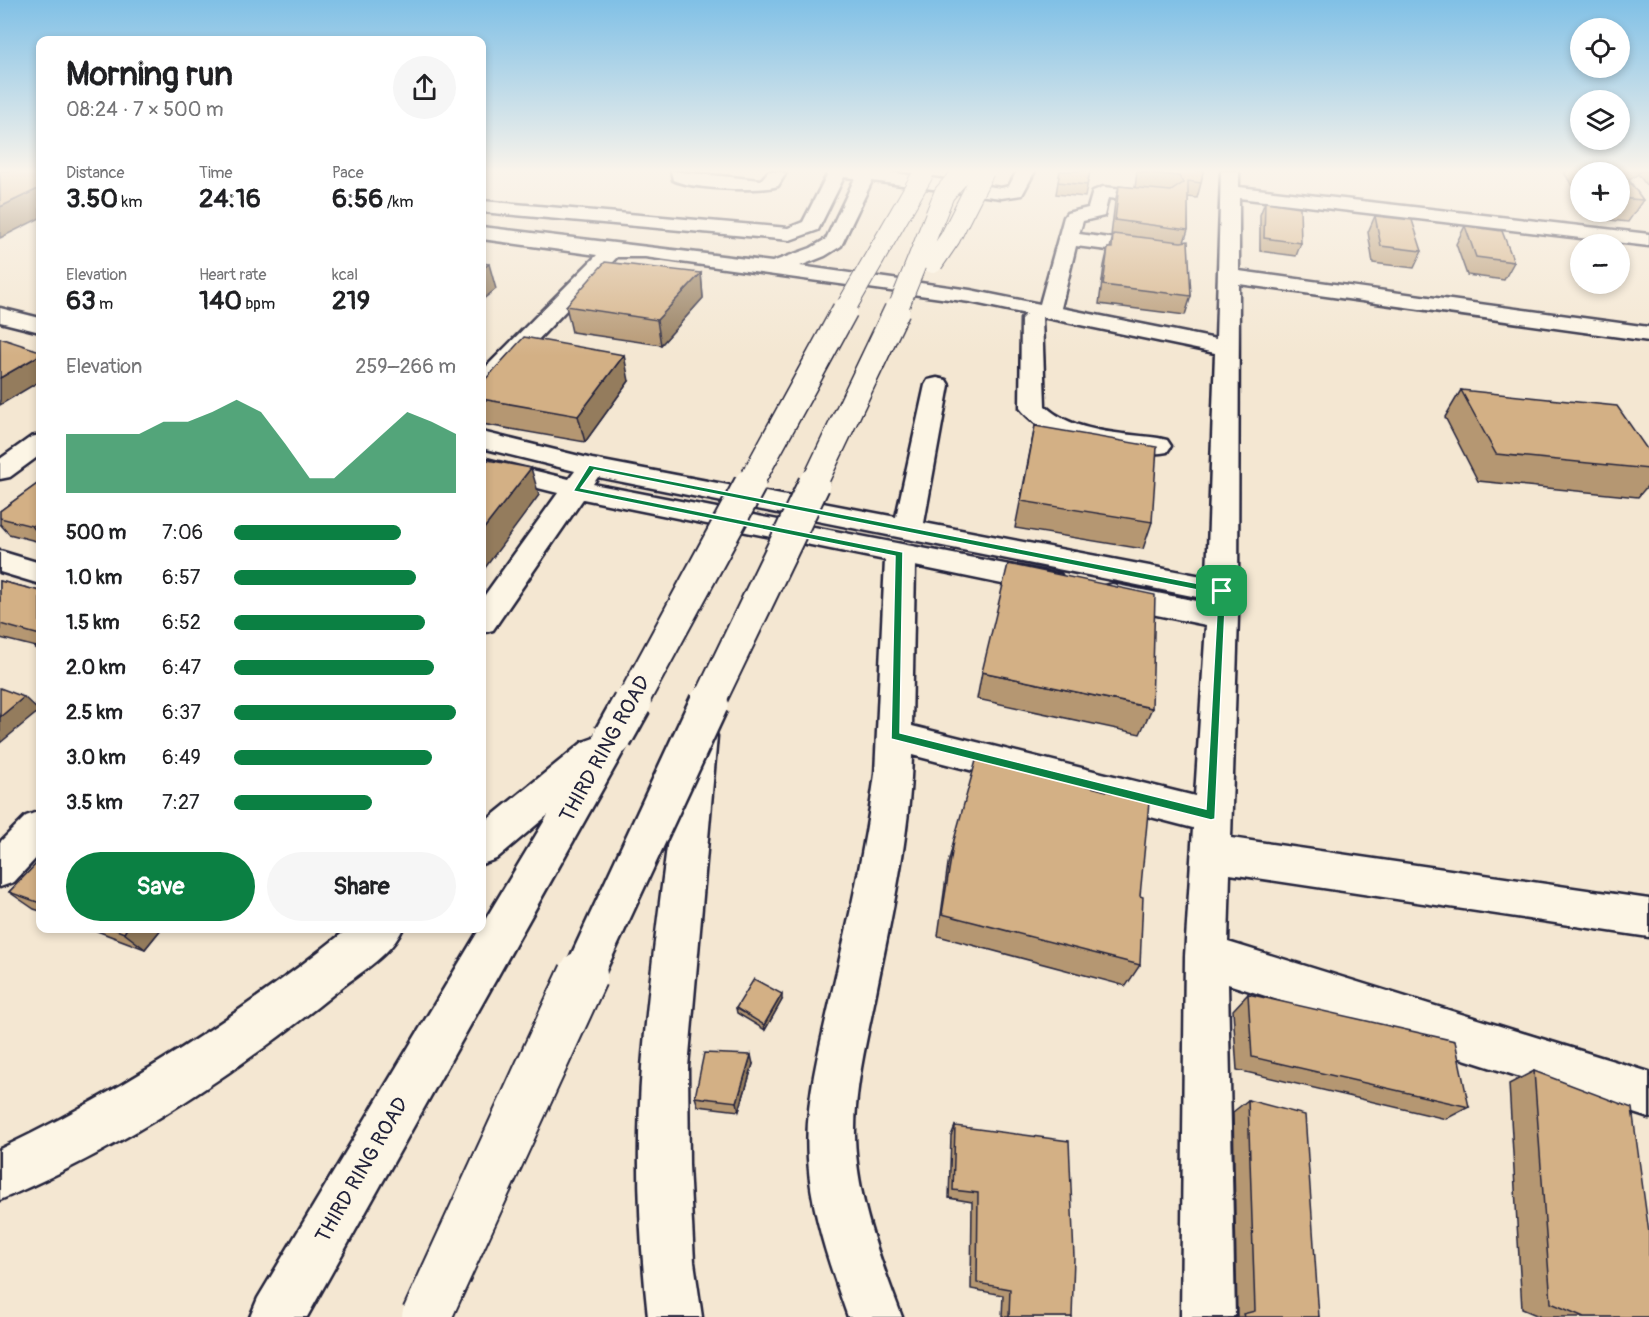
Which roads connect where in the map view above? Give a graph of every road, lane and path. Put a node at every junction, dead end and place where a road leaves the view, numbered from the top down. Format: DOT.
graph roads {
  1 [pos="773,232"];
  2 [pos="794,232"];
  3 [pos="838,232"];
  4 [pos="900,232"];
  5 [pos="921,232"];
  6 [pos="953,232"];
  7 [pos="1071,232"];
  8 [pos="1229,232"];
  9 [pos="1511,232"];
  10 [pos="1589,232"];
  11 [pos="486,234"];
  12 [pos="1070,238"];
  13 [pos="1649,240"];
  14 [pos="1570,242"];
  15 [pos="1630,250"];
  16 [pos="612,251"];
  17 [pos="1649,252"];
  18 [pos="1176,254"];
  19 [pos="1228,270"];
  20 [pos="772,273"];
  21 [pos="0,315"];
  22 [pos="1041,315"];
  23 [pos="893,321"];
  24 [pos="1649,321"];
  25 [pos="36,324"];
  26 [pos="1649,334"];
  27 [pos="0,337"];
  28 [pos="36,346"];
  29 [pos="1225,355"];
  30 [pos="486,380"];
  31 [pos="937,385"];
  32 [pos="486,441"];
  33 [pos="36,446"];
  34 [pos="1158,446"];
  35 [pos="486,466"];
  36 [pos="0,471"];
  37 [pos="584,478"];
  38 [pos="904,542"];
  39 [pos="0,561"];
  40 [pos="36,573"];
  41 [pos="1222,604"];
  42 [pos="486,616"];
  43 [pos="701,719"];
  44 [pos="895,736"];
  45 [pos="614,737"];
  46 [pos="36,832"];
  47 [pos="1211,834"];
  48 [pos="486,844"];
  49 [pos="0,869"];
  50 [pos="1649,918"];
  51 [pos="376,933"];
  52 [pos="1206,956"];
  53 [pos="1649,1095"];
  54 [pos="0,1175"];
  55 [pos="277,1317"];
  56 [pos="426,1317"];
  57 [pos="675,1317"];
  58 [pos="875,1317"];
  59 [pos="1208,1317"];
  1 -- 2 [label="main road"];
  3 -- 20 [label="main road"];
  4 -- 45 [label="main road, THIRD RING ROAD, bridge"];
  5 -- 23 [label="main road, THIRD RING ROAD, bridge"];
  6 -- 23 [label="main road, bridge"];
  7 -- 12 [label="main road"];
  8 -- 19 [label="main road"];
  9 -- 14 [label="main road"];
  10 -- 13 [label="main road"];
  11 -- 16 [label="main road"];
  12 -- 18 [label="main road"];
  12 -- 22 [label="main road"];
  15 -- 17 [label="main road"];
  16 -- 20 [label="main road"];
  16 -- 30 [label="main road"];
  19 -- 24 [label="main road"];
  19 -- 26 [label="main road"];
  19 -- 29 [label="main road"];
  20 -- 22 [label="main road"];
  21 -- 25 [label="main road"];
  22 -- 29 [label="main road"];
  22 -- 34 [label="main road"];
  23 -- 43 [label="main road, THIRD RING ROAD, bridge"];
  27 -- 28 [label="main road"];
  29 -- 41 [label="main road"];
  31 -- 38 [label="main road"];
  32 -- 37 [label="main road"];
  33 -- 36 [label="main road"];
  35 -- 37 [label="main road"];
  37 -- 38 [label="main road"];
  37 -- 42 [label="main road"];
  38 -- 41 [label="main road"];
  38 -- 44 [label="main road"];
  39 -- 40 [label="main road"];
  41 -- 47 [label="main road"];
  43 -- 56 [label="main road, THIRD RING ROAD, bridge"];
  43 -- 57 [label="main road, bridge"];
  44 -- 47 [label="main road"];
  44 -- 58 [label="main road"];
  45 -- 48 [label="main road"];
  45 -- 55 [label="main road, THIRD RING ROAD"];
  46 -- 49 [label="main road"];
  47 -- 50 [label="main road"];
  47 -- 52 [label="main road"];
  51 -- 54 [label="main road"];
  52 -- 53 [label="main road"];
  52 -- 59 [label="main road"];
}
